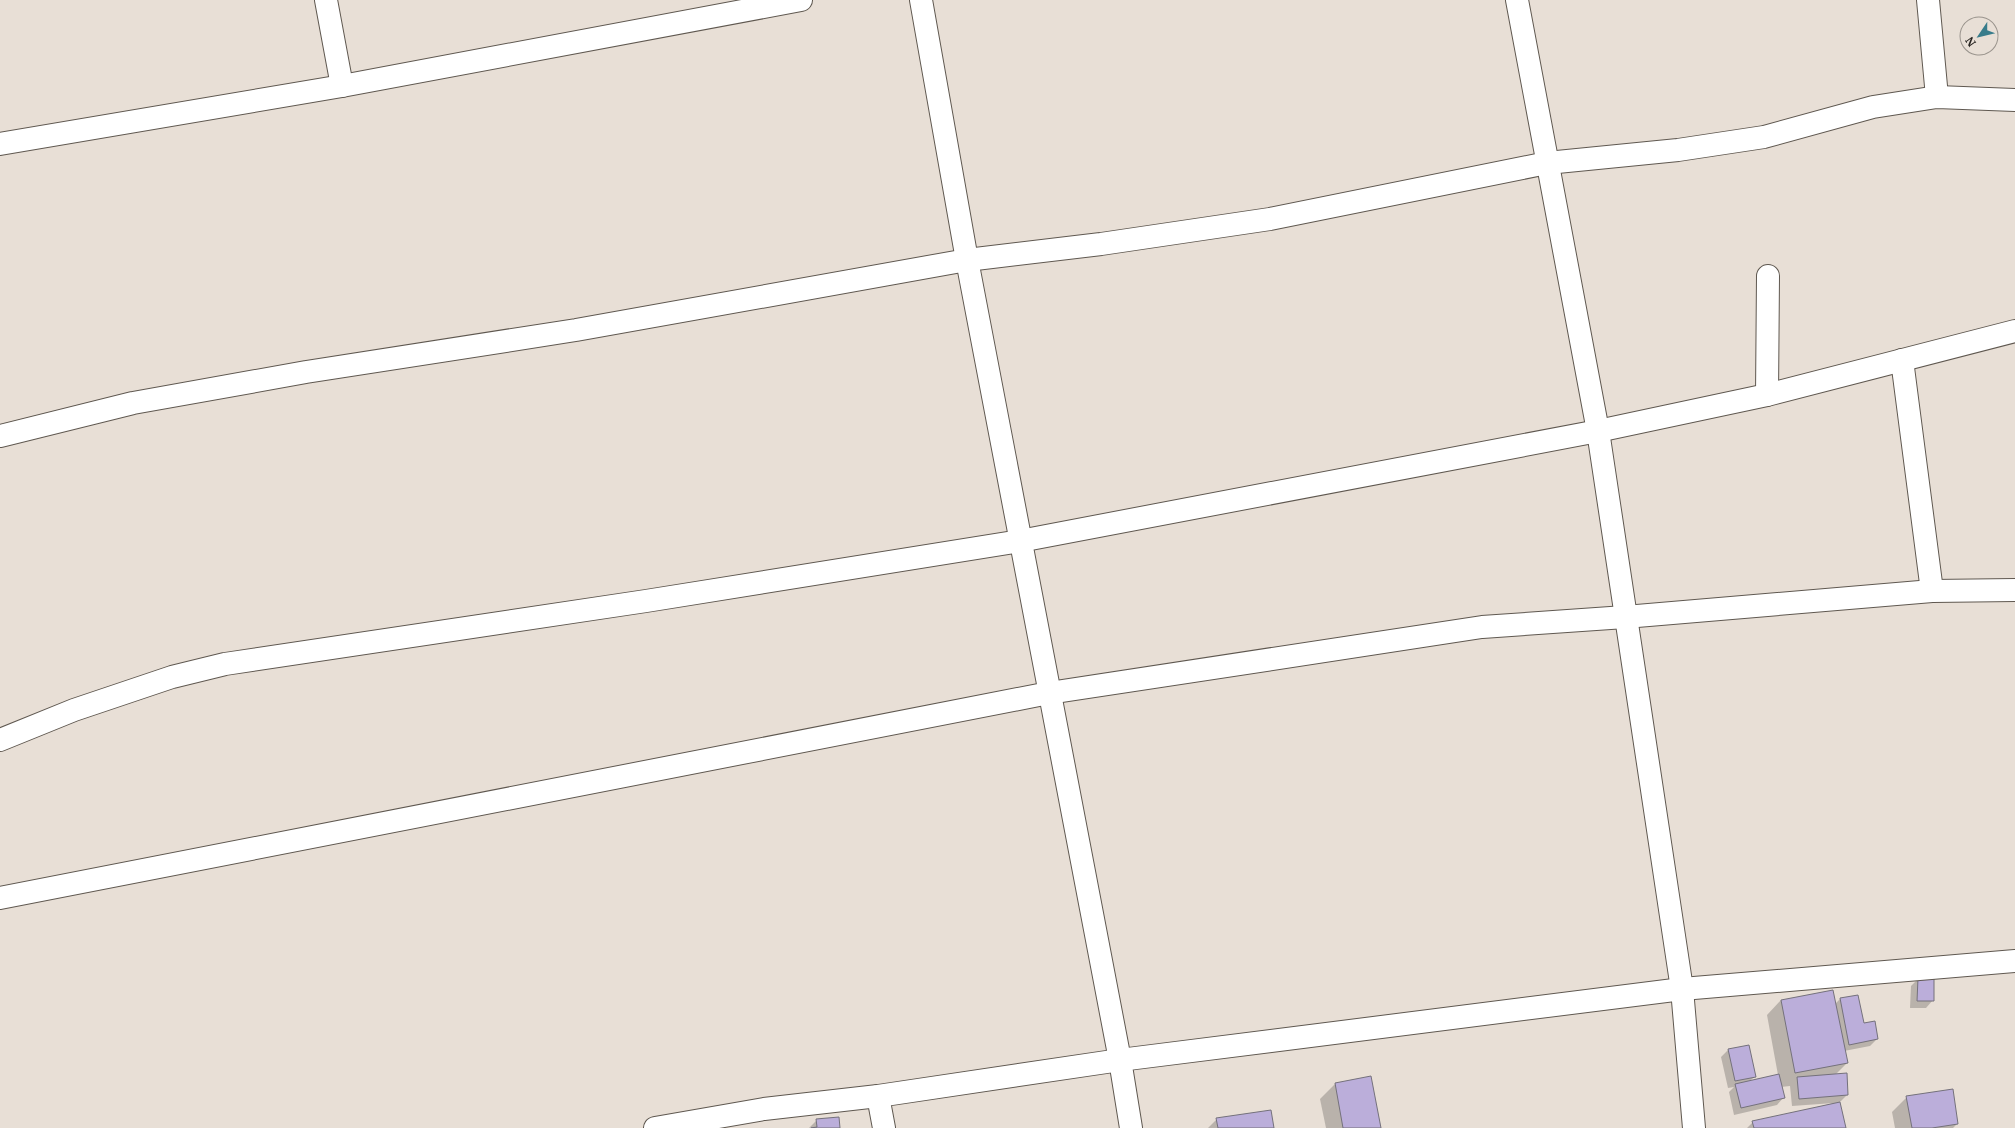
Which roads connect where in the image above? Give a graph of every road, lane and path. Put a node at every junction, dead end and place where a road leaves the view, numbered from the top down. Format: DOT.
graph roads {
  1 [pos="326,0"];
  2 [pos="801,0"];
  3 [pos="921,0"];
  4 [pos="1517,0"];
  5 [pos="1928,0"];
  6 [pos="342,86"];
  7 [pos="1936,97"];
  8 [pos="2015,100"];
  9 [pos="0,144"];
  10 [pos="1547,163"];
  11 [pos="967,260"];
  12 [pos="1768,276"];
  13 [pos="2015,331"];
  14 [pos="1902,360"];
  15 [pos="1767,395"];
  16 [pos="1598,431"];
  17 [pos="0,436"];
  18 [pos="1020,540"];
  19 [pos="2015,590"];
  20 [pos="1932,591"];
  21 [pos="1624,617"];
  22 [pos="1049,693"];
  23 [pos="0,740"];
  24 [pos="0,898"];
  25 [pos="2015,962"];
  26 [pos="1682,989"];
  27 [pos="1120,1060"];
  28 [pos="878,1096"];
  29 [pos="655,1128"];
  30 [pos="884,1128"];
  31 [pos="1131,1128"];
  32 [pos="1694,1128"];
  1 -- 6 [label="street"];
  2 -- 6 [label="street"];
  3 -- 11 [label="street"];
  4 -- 10 [label="street"];
  5 -- 7 [label="street"];
  6 -- 9 [label="street"];
  7 -- 8 [label="street"];
  7 -- 10 [label="street"];
  10 -- 11 [label="street"];
  10 -- 16 [label="street"];
  11 -- 17 [label="street"];
  11 -- 18 [label="street"];
  12 -- 15 [label="street"];
  13 -- 14 [label="street"];
  14 -- 15 [label="street"];
  14 -- 20 [label="street"];
  15 -- 16 [label="street"];
  16 -- 18 [label="street"];
  16 -- 21 [label="street"];
  18 -- 22 [label="street"];
  18 -- 23 [label="street"];
  19 -- 20 [label="street"];
  20 -- 21 [label="street"];
  21 -- 22 [label="street"];
  21 -- 26 [label="street"];
  22 -- 24 [label="street"];
  22 -- 27 [label="street"];
  25 -- 26 [label="street"];
  26 -- 27 [label="street"];
  26 -- 32 [label="street"];
  27 -- 28 [label="street"];
  27 -- 31 [label="street"];
  28 -- 29 [label="street"];
  28 -- 30 [label="street"];
}
